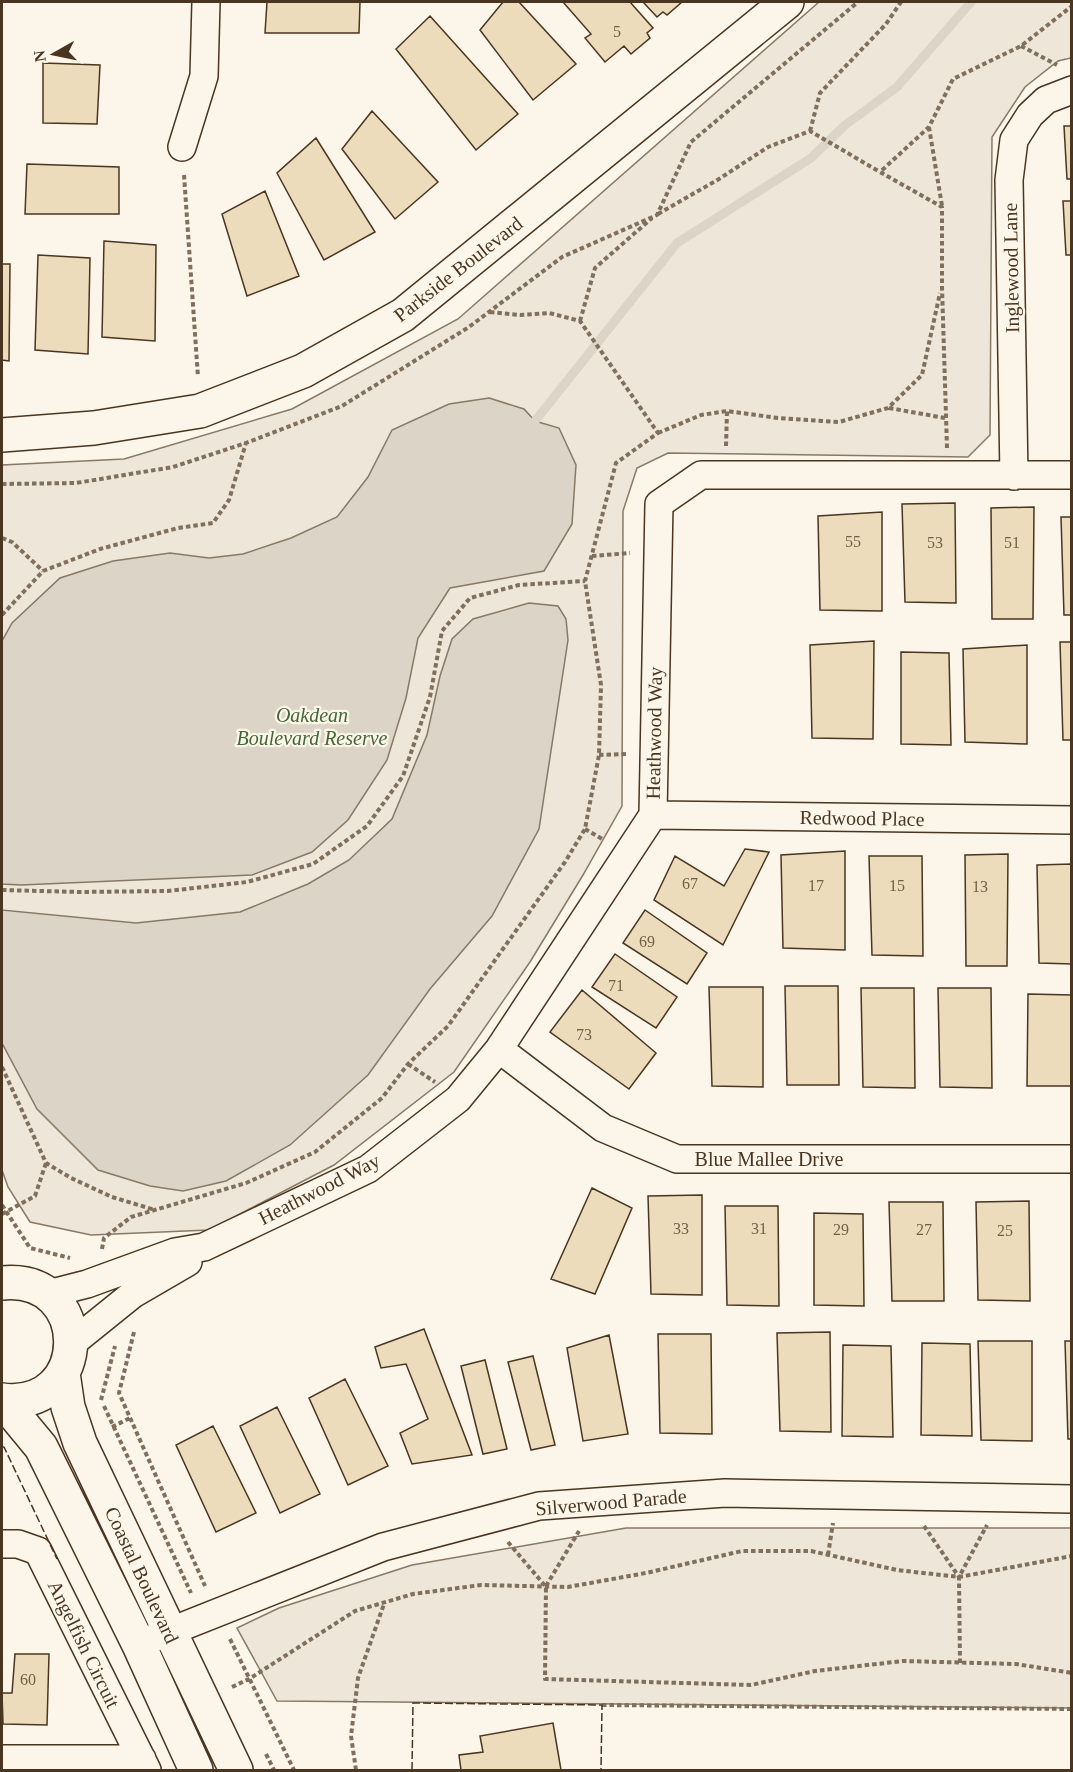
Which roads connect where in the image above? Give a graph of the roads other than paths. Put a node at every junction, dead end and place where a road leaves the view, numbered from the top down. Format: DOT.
graph roads {
  1 [pos="206,2"];
  2 [pos="787,2"];
  3 [pos="1066,79"];
  4 [pos="182,147"];
  5 [pos="2,435"];
  6 [pos="1071,475"];
  7 [pos="1014,476"];
  8 [pos="653,815"];
  9 [pos="1071,820"];
  10 [pos="499,1048"];
  11 [pos="1071,1159"];
  12 [pos="204,1247"];
  13 [pos="6,1277"];
  14 [pos="48,1294"];
  15 [pos="67,1359"];
  16 [pos="2,1400"];
  17 [pos="1071,1499"];
  18 [pos="2,1544"];
  19 [pos="169,1631"];
  20 [pos="140,1645"];
  21 [pos="2,1759"];
  22 [pos="144,1765"];
  23 [pos="196,1770"];
  24 [pos="236,1770"];
  1 -- 4 [label="street"];
  2 -- 5 [label="street, Parkside Boulevard"];
  3 -- 7 [label="street, Inglewood Lane"];
  6 -- 7 [label="street, Heathwood Way"];
  7 -- 8 [label="street, Heathwood Way"];
  8 -- 9 [label="street, Redwood Place"];
  8 -- 10 [label="street, Heathwood Way"];
  10 -- 11 [label="street, Blue Mallee Drive"];
  10 -- 12 [label="street, Heathwood Way"];
  12 -- 14 [label="street, Heathwood Way"];
  12 -- 15 [label="street, Heathwood Way"];
  13 -- 14 [label="street"];
  14 -- 15 [label="street, Coastal Boulevard"];
  15 -- 16 [label="street"];
  15 -- 19 [label="street, Coastal Boulevard"];
  16 -- 20 [label="street, Coastal Boulevard"];
  17 -- 19 [label="street, Silverwood Parade"];
  18 -- 22 [label="street, Angelfish Circuit"];
  19 -- 20 [label="street, Silverwood Parade"];
  19 -- 24 [label="street, Coastal Boulevard"];
  20 -- 23 [label="street, Coastal Boulevard"];
  21 -- 22 [label="street"];
}
